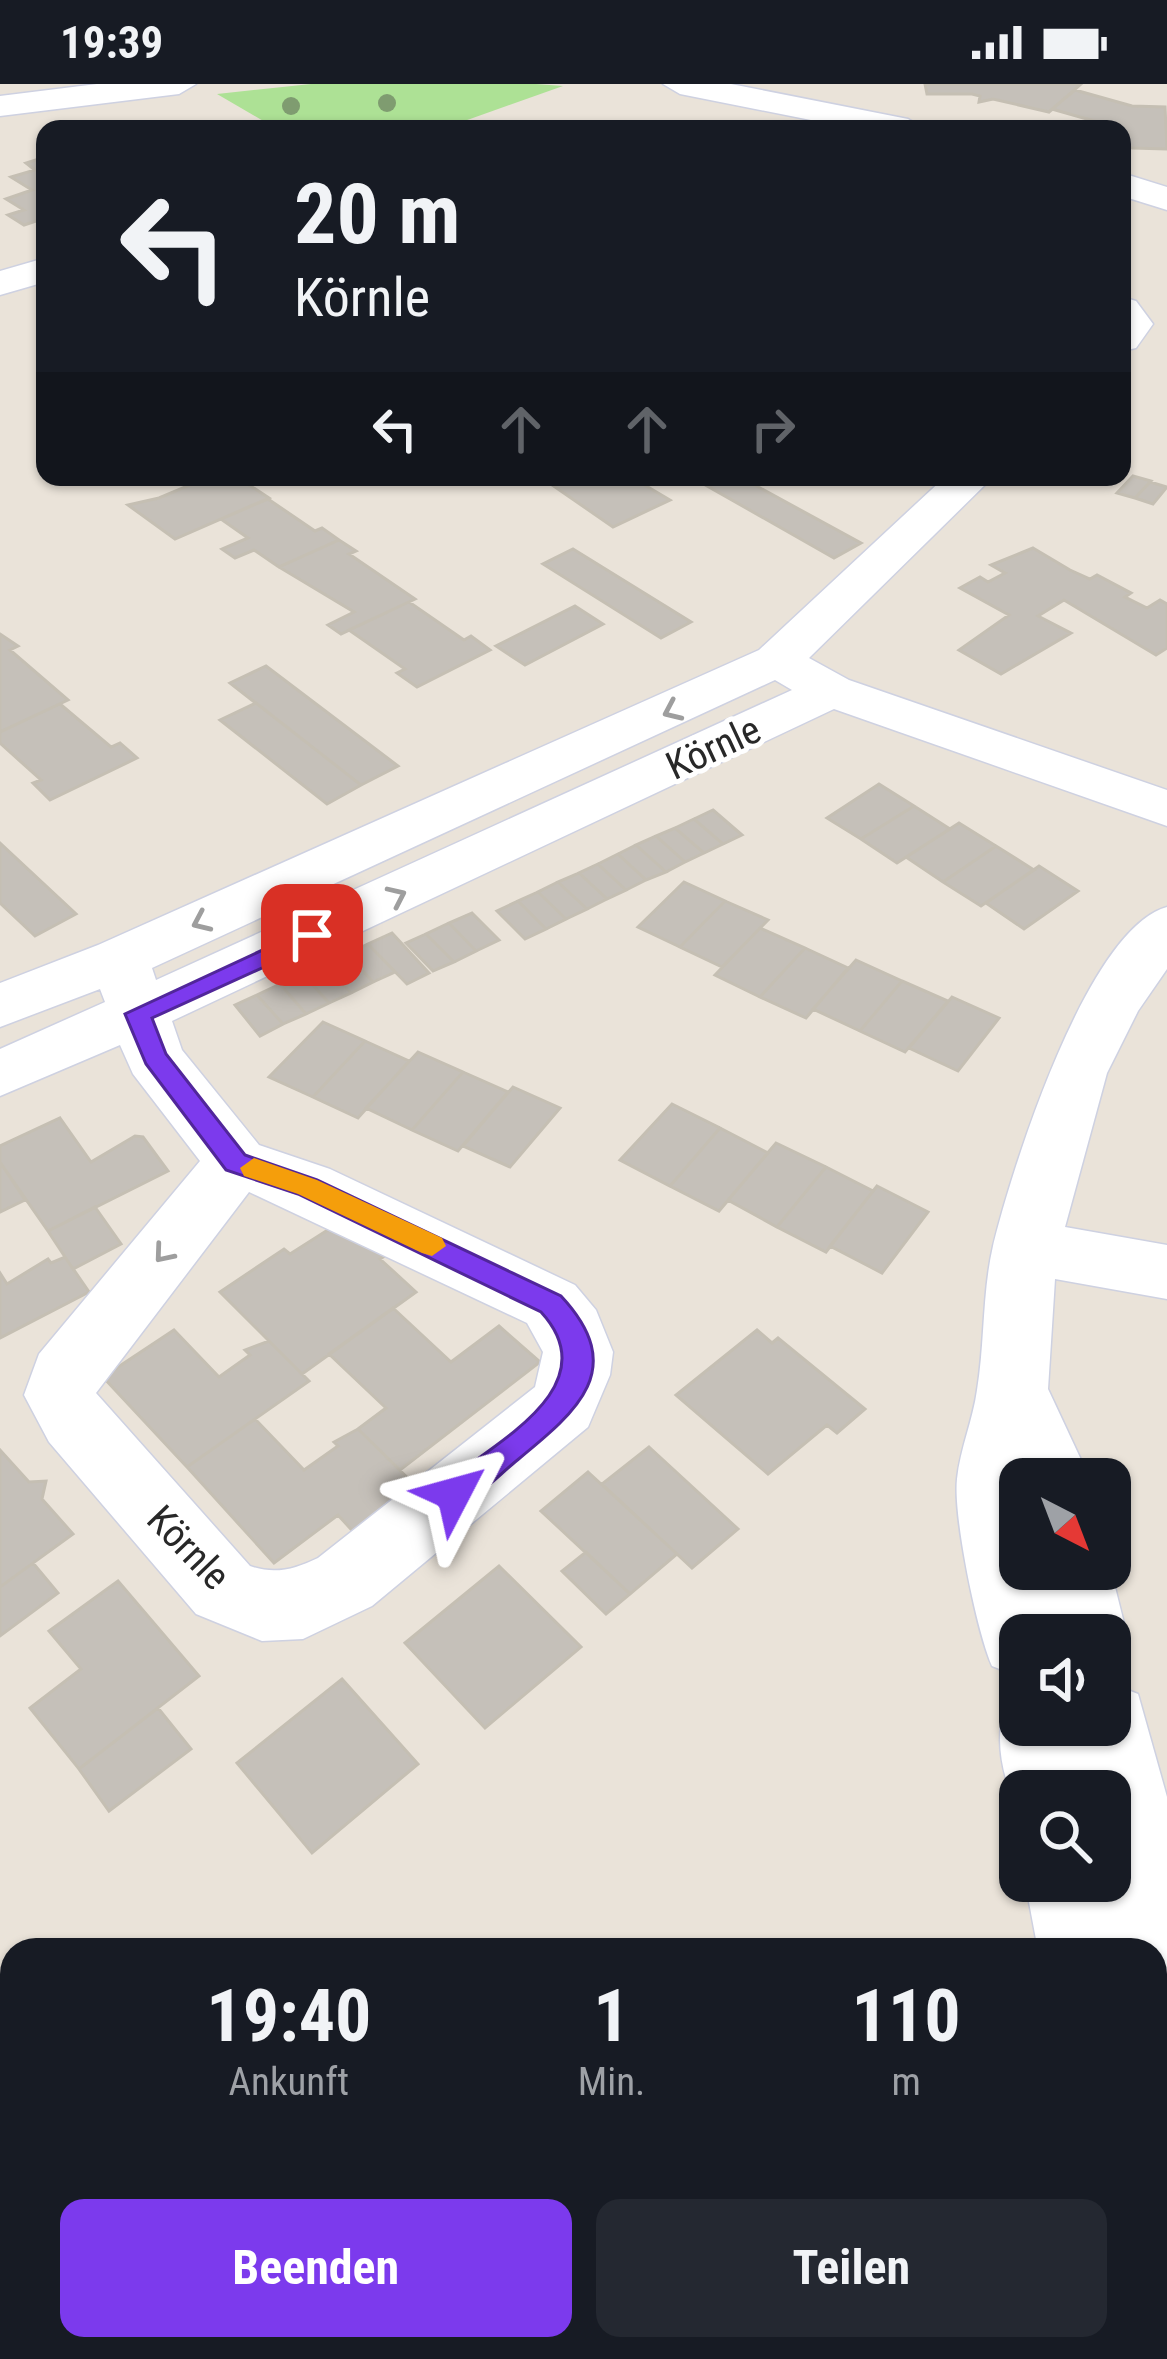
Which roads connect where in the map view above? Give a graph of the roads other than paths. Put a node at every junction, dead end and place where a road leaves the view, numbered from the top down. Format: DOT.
graph roads {
  1 [pos="179,84"];
  2 [pos="680,84"];
  3 [pos="0,106"];
  4 [pos="862,120"];
  5 [pos="1131,187"];
  6 [pos="1167,199"];
  7 [pos="36,273"];
  8 [pos="0,283"];
  9 [pos="962,486"];
  10 [pos="777,661"];
  11 [pos="830,691"];
  12 [pos="1167,809"];
  13 [pos="1167,926"];
  14 [pos="128,986"];
  15 [pos="0,1006"];
  16 [pos="0,1074"];
  17 [pos="236,1162"];
  18 [pos="1026,1247"];
  19 [pos="1167,1272"];
  20 [pos="1013,1389"];
  21 [pos="1044,1458"];
  22 [pos="1015,1614"];
  23 [pos="1115,1746"];
  24 [pos="1072,1902"];
  25 [pos="1080,1938"];
  26 [pos="1155,1938"];
  1 -- 3 [label="street"];
  2 -- 4 [label="street"];
  5 -- 6 [label="street"];
  7 -- 8 [label="street"];
  9 -- 10 [label="street, Körnle"];
  10 -- 11 [label="street, Körnle"];
  10 -- 14 [label="street, Körnle, one-way"];
  11 -- 12 [label="street, Körnle"];
  14 -- 11 [label="street, Körnle, one-way"];
  13 -- 18 [label="street"];
  14 -- 15 [label="street, Körnle"];
  14 -- 16 [label="street, Körnle"];
  14 -- 17 [label="street"];
  17 -- 17 [label="street, Körnle, one-way"];
  18 -- 19 [label="street"];
  18 -- 20 [label="street"];
  20 -- 21 [label="street"];
  20 -- 22 [label="street"];
  23 -- 26 [label="street"];
  24 -- 25 [label="street"];
}
